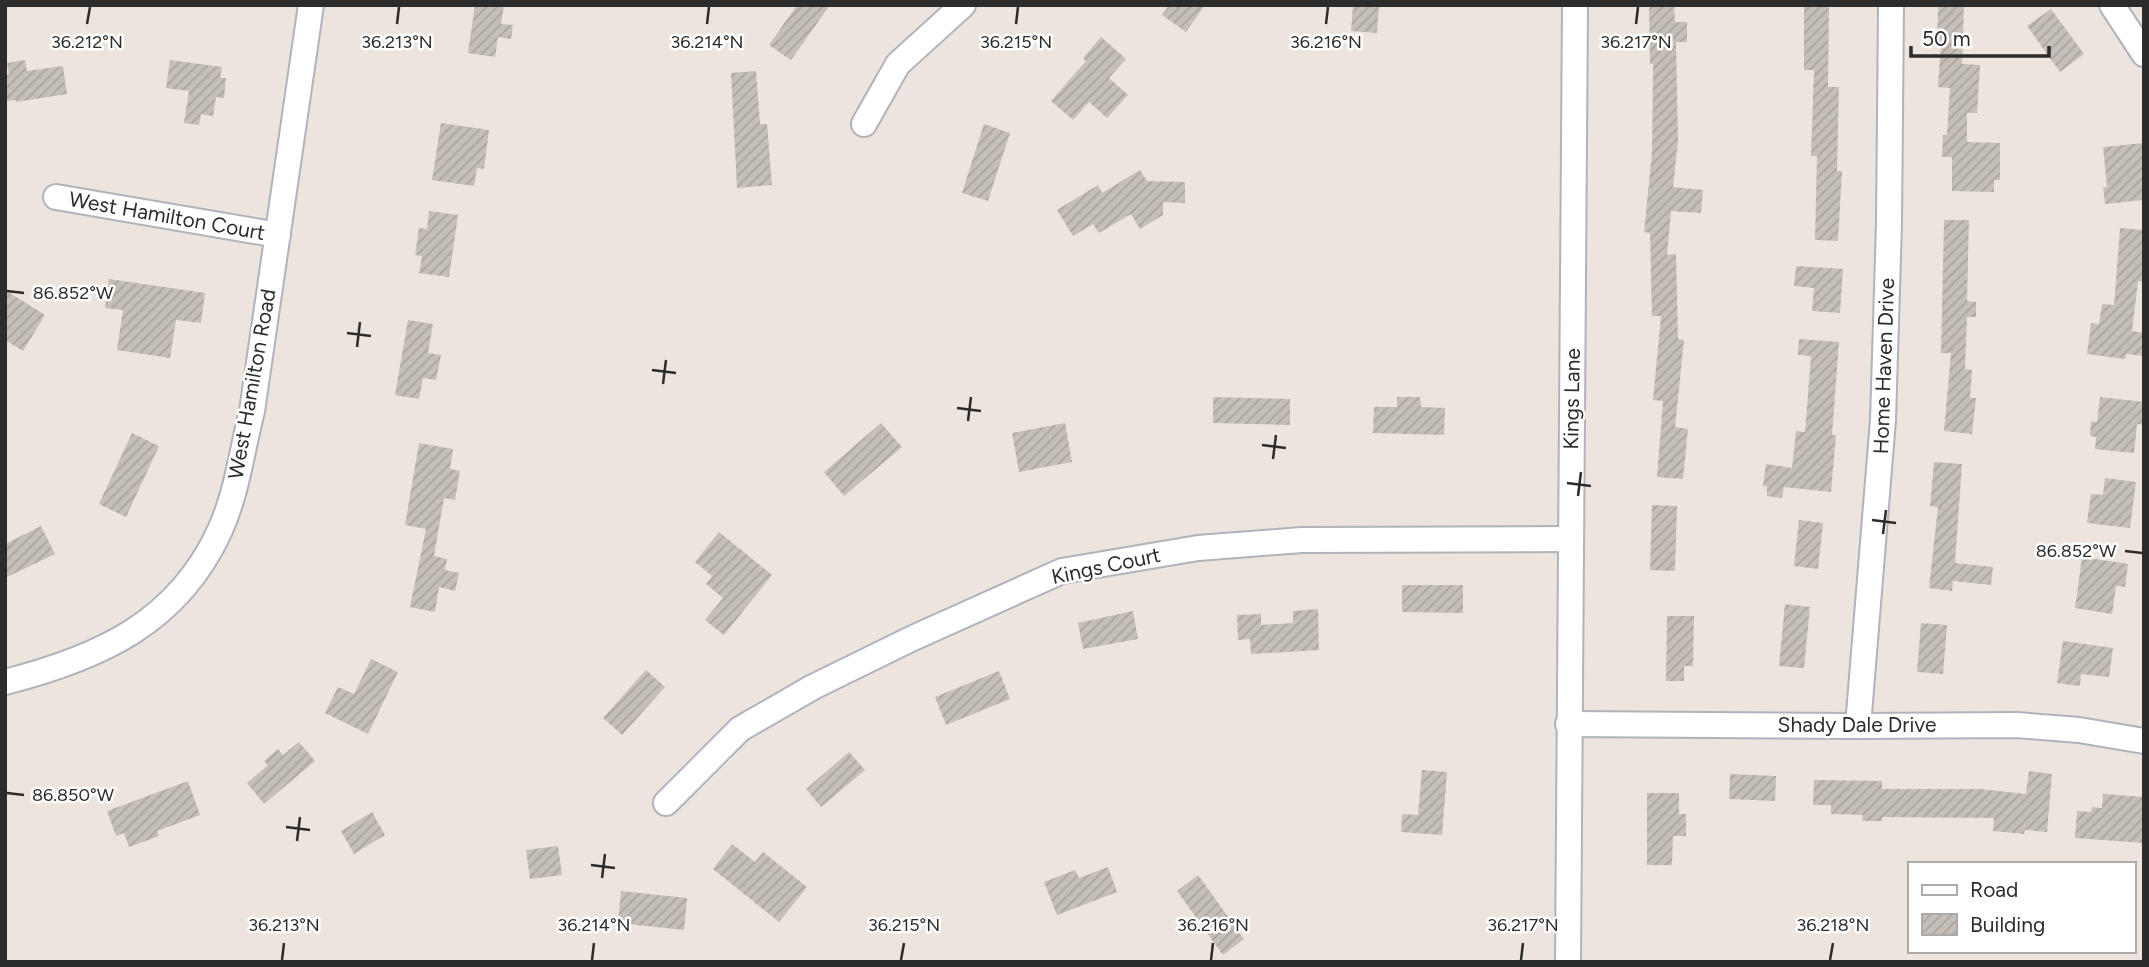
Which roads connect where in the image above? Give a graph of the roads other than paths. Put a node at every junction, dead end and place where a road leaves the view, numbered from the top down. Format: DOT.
graph roads {
  1 [pos="310,5"];
  2 [pos="963,5"];
  3 [pos="1575,5"];
  4 [pos="1891,5"];
  5 [pos="2112,5"];
  6 [pos="2144,54"];
  7 [pos="864,124"];
  8 [pos="56,197"];
  9 [pos="278,235"];
  10 [pos="1570,539"];
  11 [pos="5,682"];
  12 [pos="1568,723"];
  13 [pos="1858,726"];
  14 [pos="2143,738"];
  15 [pos="666,803"];
  16 [pos="1568,962"];
  1 -- 9 [label="street, West Hamilton Road"];
  2 -- 7 [label="street"];
  3 -- 10 [label="street, Kings Lane"];
  4 -- 13 [label="street, Home Haven Drive"];
  5 -- 6 [label="street"];
  8 -- 9 [label="street, West Hamilton Court"];
  9 -- 11 [label="street, West Hamilton Road"];
  10 -- 12 [label="street, Kings Lane"];
  10 -- 15 [label="street, Kings Court"];
  12 -- 13 [label="street, Shady Dale Drive"];
  12 -- 16 [label="street, Kings Lane"];
  13 -- 14 [label="street, Shady Dale Drive"];
}
